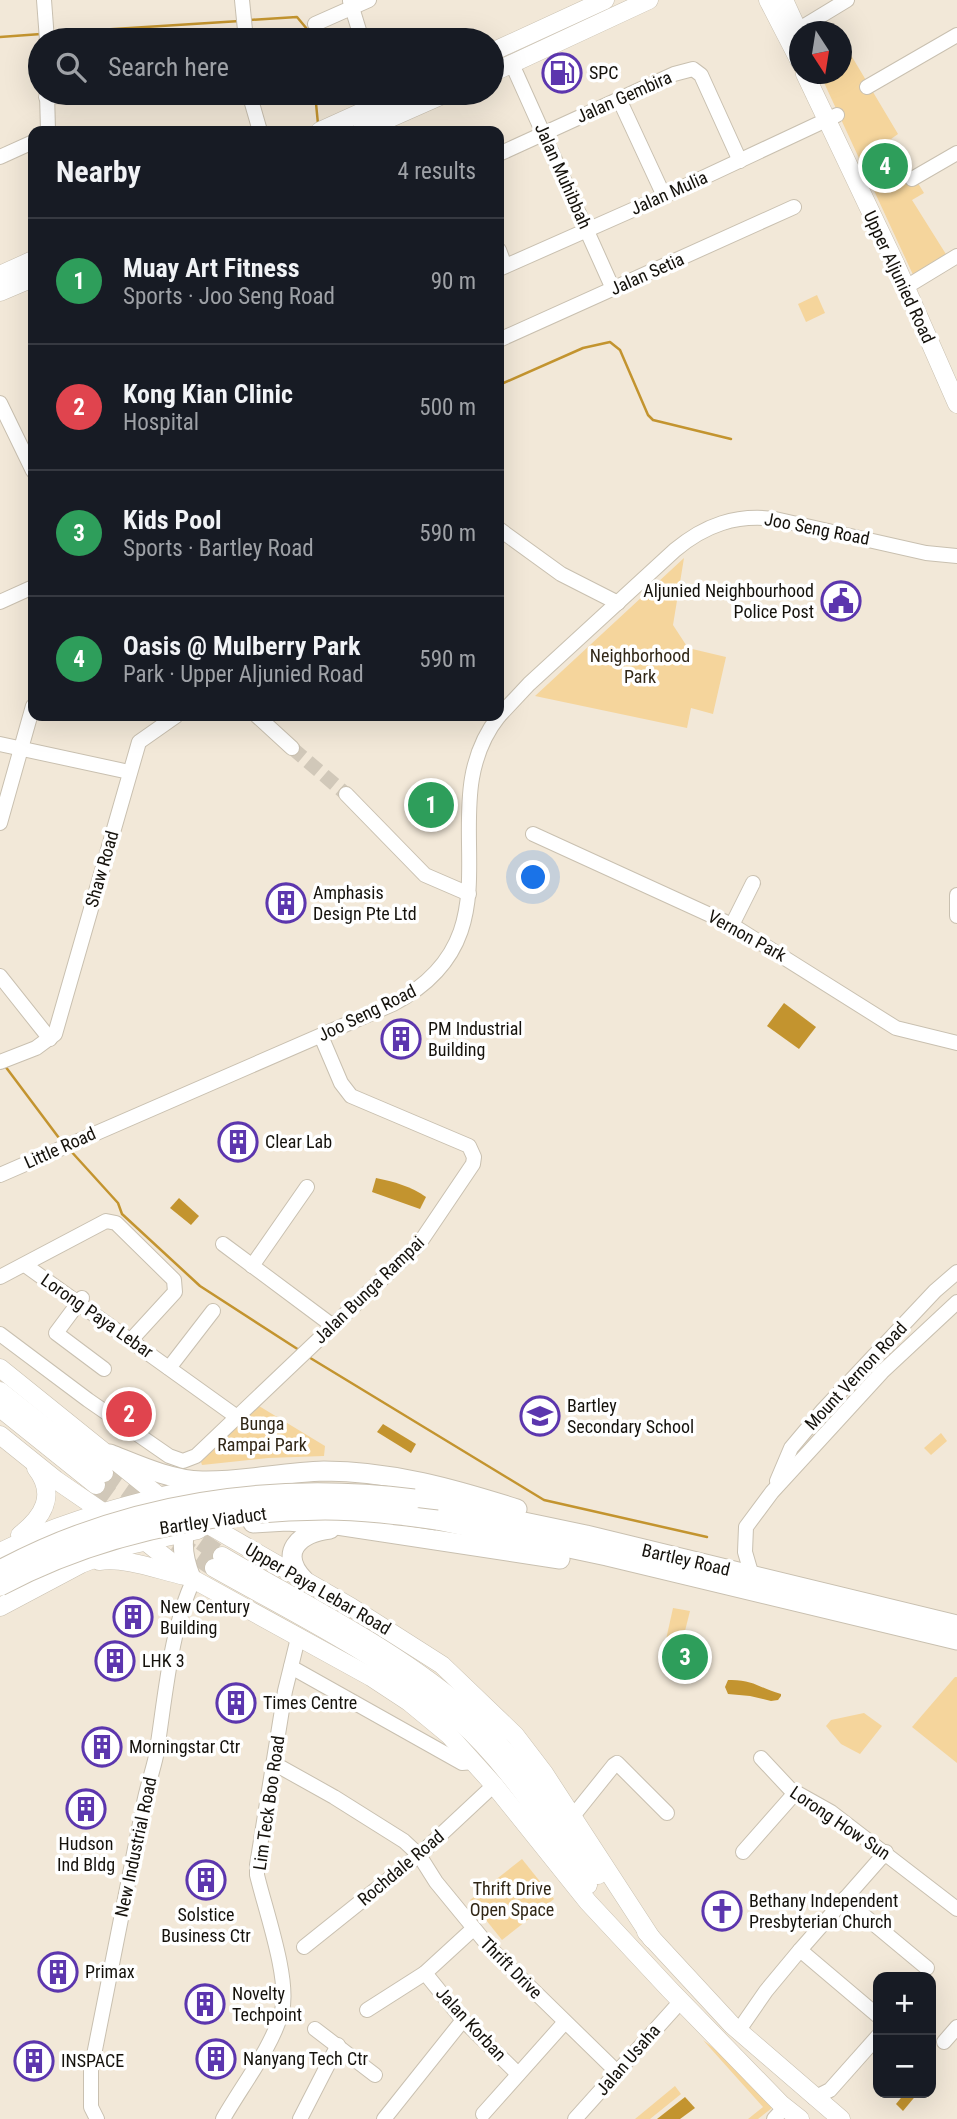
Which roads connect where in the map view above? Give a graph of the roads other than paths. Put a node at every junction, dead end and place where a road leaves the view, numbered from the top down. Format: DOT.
graph roads {
  1 [pos="44,0"];
  2 [pos="369,0"];
  3 [pos="605,0"];
  4 [pos="649,0"];
  5 [pos="768,0"];
  6 [pos="784,0"];
  7 [pos="847,0"];
  8 [pos="351,4"];
  9 [pos="243,6"];
  10 [pos="791,21"];
  11 [pos="815,21"];
  12 [pos="315,24"];
  13 [pos="789,26"];
  14 [pos="46,28"];
  15 [pos="245,28"];
  16 [pos="358,28"];
  17 [pos="957,35"];
  18 [pos="504,46"];
  19 [pos="512,64"];
  20 [pos="504,68"];
  21 [pos="811,84"];
  22 [pos="821,84"];
  23 [pos="867,88"];
  24 [pos="619,99"];
  25 [pos="47,105"];
  26 [pos="252,105"];
  27 [pos="381,105"];
  28 [pos="388,105"];
  29 [pos="832,117"];
  30 [pos="48,126"];
  31 [pos="259,126"];
  32 [pos="332,126"];
  33 [pos="366,126"];
  34 [pos="543,135"];
  35 [pos="28,144"];
  36 [pos="504,152"];
  37 [pos="957,153"];
  38 [pos="0,157"];
  39 [pos="740,161"];
  40 [pos="912,179"];
  41 [pos="664,196"];
  42 [pos="794,208"];
  43 [pos="586,229"];
  44 [pos="957,256"];
  45 [pos="28,262"];
  46 [pos="504,266"];
  47 [pos="0,275"];
  48 [pos="28,280"];
  49 [pos="909,285"];
  50 [pos="614,289"];
  51 [pos="0,292"];
  52 [pos="504,338"];
  53 [pos="957,381"];
  54 [pos="0,403"];
  55 [pos="957,404"];
  56 [pos="28,461"];
  57 [pos="504,533"];
  58 [pos="957,556"];
  59 [pos="28,589"];
  60 [pos="0,602"];
  61 [pos="618,603"];
  62 [pos="504,711"];
  63 [pos="29,721"];
  64 [pos="169,721"];
  65 [pos="262,721"];
  66 [pos="496,721"];
  67 [pos="0,744"];
  68 [pos="292,748"];
  69 [pos="21,749"];
  70 [pos="129,772"];
  71 [pos="346,794"];
  72 [pos="0,823"];
  73 [pos="533,834"];
  74 [pos="753,883"];
  75 [pos="470,894"];
  76 [pos="957,895"];
  77 [pos="957,916"];
  78 [pos="733,925"];
  79 [pos="0,976"];
  80 [pos="321,1036"];
  81 [pos="50,1039"];
  82 [pos="957,1043"];
  83 [pos="4,1061"];
  84 [pos="121,1121"];
  85 [pos="0,1175"];
  86 [pos="307,1187"];
  87 [pos="223,1244"];
  88 [pos="25,1265"];
  89 [pos="252,1266"];
  90 [pos="957,1272"];
  91 [pos="0,1277"];
  92 [pos="80,1301"];
  93 [pos="957,1303"];
  94 [pos="213,1311"];
  95 [pos="333,1326"];
  96 [pos="0,1334"];
  97 [pos="131,1340"];
  98 [pos="0,1368"];
  99 [pos="169,1368"];
  100 [pos="104,1369"];
  101 [pos="0,1391"];
  102 [pos="0,1408"];
  103 [pos="237,1417"];
  104 [pos="0,1435"];
  105 [pos="22,1453"];
  106 [pos="103,1471"];
  107 [pos="265,1476"];
  108 [pos="234,1480"];
  109 [pos="772,1492"];
  110 [pos="160,1497"];
  111 [pos="414,1499"];
  112 [pos="100,1512"];
  113 [pos="437,1520"];
  114 [pos="265,1522"];
  115 [pos="188,1524"];
  116 [pos="349,1527"];
  117 [pos="220,1532"];
  118 [pos="586,1535"];
  119 [pos="145,1541"];
  120 [pos="0,1551"];
  121 [pos="81,1564"];
  122 [pos="647,1566"];
  123 [pos="0,1570"];
  124 [pos="752,1576"];
  125 [pos="304,1580"];
  126 [pos="198,1582"];
  127 [pos="0,1586"];
  128 [pos="0,1607"];
  129 [pos="957,1625"];
  130 [pos="298,1638"];
  131 [pos="957,1640"];
  132 [pos="291,1667"];
  133 [pos="761,1758"];
  134 [pos="474,1762"];
  135 [pos="275,1764"];
  136 [pos="495,1785"];
  137 [pos="795,1793"];
  138 [pos="667,1813"];
  139 [pos="573,1816"];
  140 [pos="743,1852"];
  141 [pos="886,1852"];
  142 [pos="419,1855"];
  143 [pos="844,1899"];
  144 [pos="957,1909"];
  145 [pos="473,1929"];
  146 [pos="652,1939"];
  147 [pos="304,1947"];
  148 [pos="800,1950"];
  149 [pos="927,1968"];
  150 [pos="425,1973"];
  151 [pos="675,1995"];
  152 [pos="368,2010"];
  153 [pos="873,2012"];
  154 [pos="463,2020"];
  155 [pos="565,2022"];
  156 [pos="957,2027"];
  157 [pos="735,2028"];
  158 [pos="315,2029"];
  159 [pos="873,2042"];
  160 [pos="944,2042"];
  161 [pos="338,2045"];
  162 [pos="617,2072"];
  163 [pos="518,2074"];
  164 [pos="375,2075"];
  165 [pos="814,2098"];
  166 [pos="779,2113"];
  167 [pos="483,2114"];
  168 [pos="96,2117"];
  169 [pos="223,2119"];
  170 [pos="300,2119"];
  171 [pos="384,2119"];
  172 [pos="575,2119"];
  173 [pos="800,2119"];
  174 [pos="841,2119"];
  1 -- 14 [label="street"];
  2 -- 8 [label="street"];
  3 -- 18 [label="main road"];
  4 -- 19 [label="main road"];
  5 -- 13 [label="main road"];
  6 -- 10 [label="main road"];
  7 -- 11 [label="street"];
  8 -- 12 [label="street"];
  8 -- 16 [label="street"];
  9 -- 15 [label="street"];
  17 -- 23 [label="street"];
  19 -- 20 [label="main road"];
  19 -- 34 [label="street, Jalan Muhibbah"];
  21 -- 29 [label="main road, Upper Aljunied Road"];
  22 -- 29 [label="main road, Upper Aljunied Road"];
  24 -- 34 [label="street, Jalan Gembira"];
  24 -- 39 [label="street, Jalan Gembira"];
  24 -- 41 [label="street"];
  25 -- 30 [label="street"];
  26 -- 31 [label="street"];
  27 -- 32 [label="main road"];
  28 -- 33 [label="main road"];
  29 -- 39 [label="street, Jalan Mulia"];
  29 -- 49 [label="main road, Upper Aljunied Road"];
  34 -- 36 [label="street, Jalan Gembira"];
  34 -- 43 [label="street, Jalan Muhibbah"];
  35 -- 38 [label="street"];
  37 -- 40 [label="street"];
  39 -- 41 [label="street, Jalan Mulia"];
  41 -- 43 [label="street, Jalan Mulia"];
  42 -- 50 [label="street, Jalan Setia"];
  43 -- 46 [label="street, Jalan Mulia"];
  43 -- 50 [label="street, Jalan Muhibbah"];
  44 -- 49 [label="street"];
  45 -- 47 [label="main road"];
  48 -- 51 [label="main road"];
  49 -- 53 [label="main road, Upper Aljunied Road"];
  49 -- 55 [label="main road, Upper Aljunied Road"];
  50 -- 52 [label="street, Jalan Setia"];
  54 -- 56 [label="street"];
  57 -- 61 [label="street"];
  58 -- 61 [label="street, Joo Seng Road"];
  59 -- 60 [label="street"];
  61 -- 62 [label="street, Joo Seng Road"];
  63 -- 69 [label="street"];
  64 -- 70 [label="street, Shaw Road"];
  65 -- 68 [label="street"];
  66 -- 75 [label="street, Joo Seng Road"];
  67 -- 69 [label="street"];
  69 -- 70 [label="street"];
  69 -- 72 [label="street"];
  70 -- 81 [label="street, Shaw Road"];
  71 -- 75 [label="street"];
  73 -- 78 [label="street, Vernon Park"];
  74 -- 78 [label="street"];
  75 -- 80 [label="street, Joo Seng Road"];
  76 -- 77 [label="street"];
  78 -- 82 [label="street, Vernon Park"];
  79 -- 81 [label="street"];
  80 -- 84 [label="street, Joo Seng Road"];
  80 -- 95 [label="street, Jalan Bunga Rampai"];
  81 -- 83 [label="street"];
  84 -- 85 [label="street, Little Road"];
  86 -- 89 [label="street"];
  87 -- 89 [label="street"];
  88 -- 91 [label="street"];
  88 -- 92 [label="street, Lorong Paya Lebar"];
  88 -- 97 [label="street"];
  89 -- 95 [label="street"];
  90 -- 109 [label="street, Mount Vernon Road"];
  92 -- 97 [label="street, Lorong Paya Lebar"];
  92 -- 100 [label="street"];
  93 -- 109 [label="street, Mount Vernon Road"];
  94 -- 99 [label="street, Lorong Paya Lebar"];
  95 -- 103 [label="street, Jalan Bunga Rampai"];
  96 -- 103 [label="street, Jalan Bunga Rampai"];
  97 -- 99 [label="street, Lorong Paya Lebar"];
  98 -- 106 [label="main road"];
  99 -- 103 [label="street, Lorong Paya Lebar"];
  101 -- 106 [label="main road"];
  102 -- 106 [label="main road"];
  104 -- 105 [label="main road, Upper Paya Lebar Road"];
  105 -- 112 [label="main road, Upper Paya Lebar Road"];
  105 -- 120 [label="main road"];
  106 -- 108 [label="highway"];
  106 -- 110 [label="main road"];
  107 -- 108 [label="highway"];
  107 -- 114 [label="highway"];
  107 -- 118 [label="highway"];
  108 -- 110 [label="highway"];
  108 -- 115 [label="highway"];
  109 -- 124 [label="street, Mount Vernon Road"];
  110 -- 112 [label="main road"];
  110 -- 115 [label="main road"];
  111 -- 118 [label="highway, Bartley Road"];
  111 -- 123 [label="highway, Bartley Viaduct, bridge"];
  112 -- 119 [label="main road, Upper Paya Lebar Road"];
  112 -- 120 [label="main road"];
  113 -- 122 [label="highway, Bartley Road"];
  113 -- 127 [label="highway, Bartley Viaduct, bridge"];
  114 -- 116 [label="highway"];
  114 -- 117 [label="highway"];
  115 -- 117 [label="main road"];
  115 -- 119 [label="main road"];
  115 -- 126 [label="highway"];
  116 -- 122 [label="highway"];
  116 -- 125 [label="highway"];
  117 -- 125 [label="main road, Upper Paya Lebar Road"];
  117 -- 126 [label="main road"];
  118 -- 124 [label="highway, Bartley Road"];
  119 -- 121 [label="main road"];
  119 -- 126 [label="main road, Upper Paya Lebar Road"];
  121 -- 126 [label="main road"];
  121 -- 128 [label="main road"];
  122 -- 131 [label="highway, Bartley Road"];
  124 -- 129 [label="highway, Bartley Road"];
  125 -- 139 [label="main road, Upper Paya Lebar Road"];
  126 -- 130 [label="main road, Upper Paya Lebar Road"];
  126 -- 168 [label="street, New Industrial Road"];
  130 -- 132 [label="street, Lim Teck Boo Road"];
  130 -- 134 [label="main road, Upper Paya Lebar Road"];
  132 -- 134 [label="street, Upper Paya Lebar Road"];
  132 -- 135 [label="street, Lim Teck Boo Road"];
  133 -- 137 [label="street, Lorong How Sun"];
  134 -- 136 [label="main road, Upper Paya Lebar Road"];
  135 -- 142 [label="street, Thrift Drive"];
  135 -- 169 [label="street, Lim Teck Boo Road"];
  136 -- 142 [label="street, Rochdale Road"];
  136 -- 151 [label="main road, Upper Paya Lebar Road"];
  137 -- 140 [label="street"];
  137 -- 141 [label="street, Lorong How Sun"];
  138 -- 139 [label="street"];
  139 -- 146 [label="main road, Upper Paya Lebar Road"];
  141 -- 143 [label="street"];
  141 -- 144 [label="street, Lorong How Sun"];
  142 -- 145 [label="street, Thrift Drive"];
  142 -- 147 [label="street, Rochdale Road"];
  143 -- 148 [label="street"];
  143 -- 149 [label="street"];
  145 -- 150 [label="street"];
  145 -- 155 [label="street, Thrift Drive"];
  146 -- 151 [label="main road, Upper Paya Lebar Road"];
  146 -- 157 [label="main road, Upper Paya Lebar Road"];
  148 -- 153 [label="street"];
  148 -- 157 [label="street"];
  150 -- 152 [label="street"];
  150 -- 154 [label="street, Jalan Korban"];
  151 -- 162 [label="street, Jalan Usaha"];
  151 -- 166 [label="main road, Upper Paya Lebar Road"];
  154 -- 163 [label="street, Jalan Korban"];
  154 -- 171 [label="street"];
  155 -- 162 [label="street, Thrift Drive"];
  155 -- 163 [label="street"];
  156 -- 160 [label="street"];
  157 -- 165 [label="main road, Upper Paya Lebar Road"];
  158 -- 161 [label="street"];
  159 -- 165 [label="street"];
  161 -- 164 [label="street"];
  161 -- 170 [label="street"];
  162 -- 172 [label="street, Jalan Usaha"];
  163 -- 167 [label="street"];
  165 -- 174 [label="main road, Upper Paya Lebar Road"];
  166 -- 173 [label="main road, Upper Paya Lebar Road"];
}
